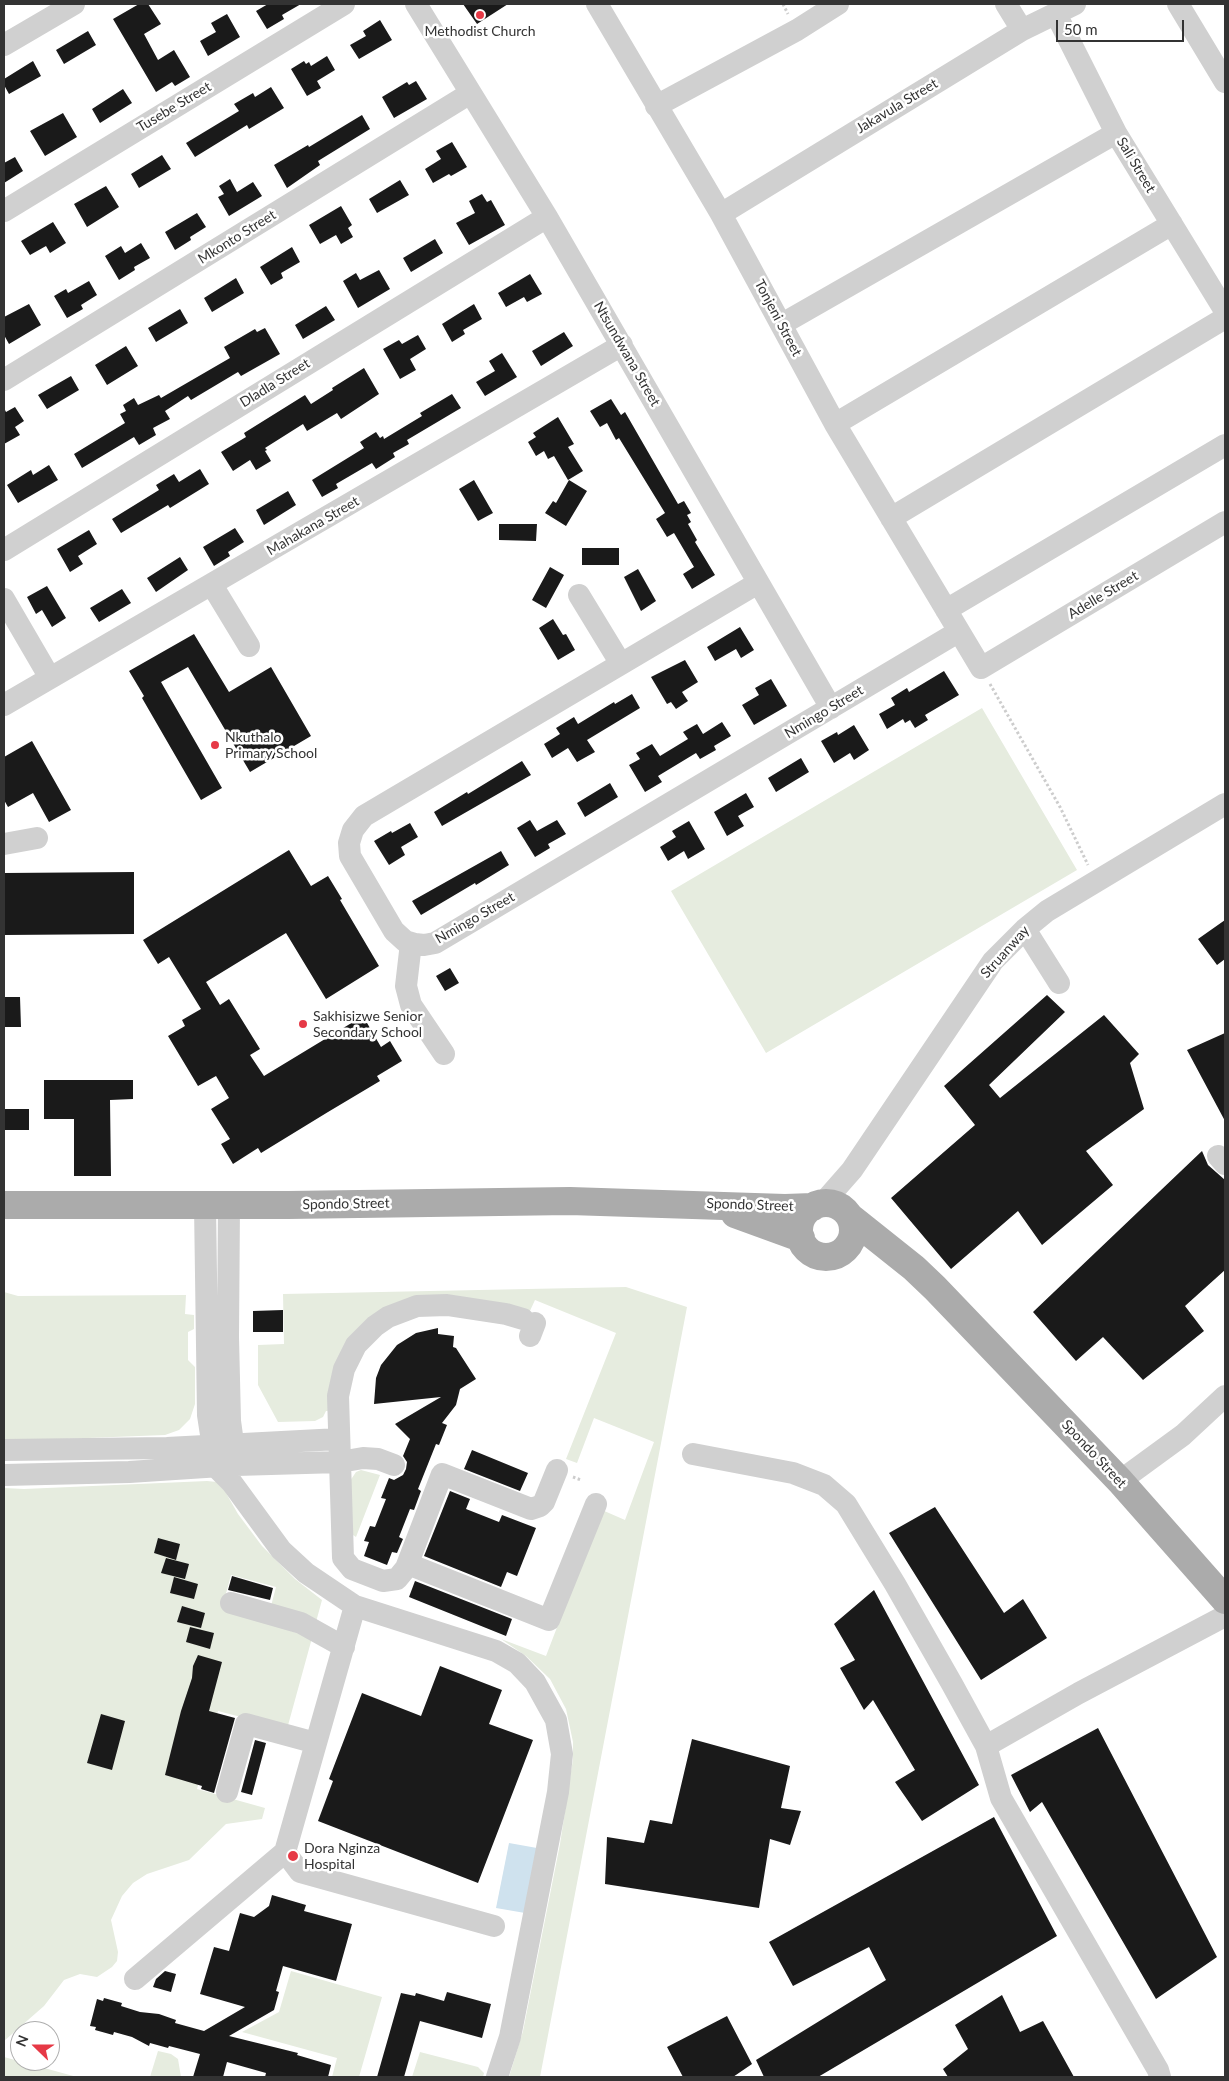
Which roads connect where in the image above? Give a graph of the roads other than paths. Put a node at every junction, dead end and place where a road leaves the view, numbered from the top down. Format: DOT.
graph roads {
  1 [pos="74,4"];
  2 [pos="344,4"];
  3 [pos="416,4"];
  4 [pos="838,4"];
  5 [pos="1006,4"];
  6 [pos="1178,4"];
  7 [pos="602,6"];
  8 [pos="1065,9"];
  9 [pos="1022,30"];
  10 [pos="4,45"];
  11 [pos="1225,82"];
  12 [pos="470,94"];
  13 [pos="656,106"];
  14 [pos="1116,133"];
  15 [pos="4,211"];
  16 [pos="721,214"];
  17 [pos="547,217"];
  18 [pos="1172,224"];
  19 [pos="1225,311"];
  20 [pos="1225,318"];
  21 [pos="782,324"];
  22 [pos="622,345"];
  23 [pos="4,380"];
  24 [pos="835,424"];
  25 [pos="1225,445"];
  26 [pos="891,518"];
  27 [pos="1225,522"];
  28 [pos="4,550"];
  29 [pos="758,584"];
  30 [pos="212,585"];
  31 [pos="579,595"];
  32 [pos="4,598"];
  33 [pos="946,610"];
  34 [pos="958,632"];
  35 [pos="249,646"];
  36 [pos="621,664"];
  37 [pos="980,668"];
  38 [pos="50,678"];
  39 [pos="4,705"];
  40 [pos="831,708"];
  41 [pos="1225,804"];
  42 [pos="37,838"];
  43 [pos="4,844"];
  44 [pos="1025,929"];
  45 [pos="411,943"];
  46 [pos="1059,983"];
  47 [pos="444,1054"];
  48 [pos="688,1204"];
  49 [pos="4,1205"];
  50 [pos="217,1205"];
  51 [pos="832,1209"];
  52 [pos="800,1238"];
  53 [pos="844,1251"];
  54 [pos="958,1313"];
  55 [pos="529,1326"];
  56 [pos="1225,1396"];
  57 [pos="339,1439"];
  58 [pos="8,1451"];
  59 [pos="693,1454"];
  60 [pos="226,1461"];
  61 [pos="340,1462"];
  62 [pos="394,1465"];
  63 [pos="557,1470"];
  64 [pos="8,1475"];
  65 [pos="1120,1481"];
  66 [pos="596,1504"];
  67 [pos="408,1564"];
  68 [pos="1225,1600"];
  69 [pos="231,1603"];
  70 [pos="355,1606"];
  71 [pos="1225,1616"];
  72 [pos="344,1647"];
  73 [pos="316,1743"];
  74 [pos="986,1746"];
  75 [pos="227,1792"];
  76 [pos="285,1852"];
  77 [pos="494,1926"];
  78 [pos="134,1979"];
  79 [pos="496,2077"];
  80 [pos="1160,2077"];
  1 -- 10 [label="street"];
  2 -- 15 [label="street, Tusebe Street"];
  3 -- 12 [label="street, Ntsundwana Street"];
  4 -- 13 [label="street"];
  5 -- 9 [label="street"];
  6 -- 11 [label="street"];
  7 -- 13 [label="street, Tonjeni Street"];
  8 -- 9 [label="street, Jakavula Street"];
  8 -- 14 [label="street, Sali Street"];
  9 -- 16 [label="street, Jakavula Street"];
  12 -- 17 [label="street, Ntsundwana Street"];
  12 -- 23 [label="street, Mkonto Street"];
  13 -- 16 [label="street, Tonjeni Street"];
  14 -- 18 [label="street, Sali Street"];
  14 -- 21 [label="street"];
  16 -- 21 [label="street, Tonjeni Street"];
  17 -- 22 [label="street, Ntsundwana Street"];
  17 -- 28 [label="street, Dladla Street"];
  18 -- 19 [label="street, Sali Street"];
  18 -- 24 [label="street"];
  20 -- 26 [label="street"];
  21 -- 24 [label="street, Tonjeni Street"];
  22 -- 29 [label="street, Ntsundwana Street"];
  22 -- 30 [label="street, Mahakana Street"];
  24 -- 26 [label="street, Tonjeni Street"];
  25 -- 33 [label="street"];
  26 -- 33 [label="street, Tonjeni Street"];
  27 -- 37 [label="street, Adelle Street"];
  29 -- 36 [label="street"];
  29 -- 40 [label="street, Ntsundwana Street"];
  30 -- 35 [label="street"];
  30 -- 38 [label="street, Mahakana Street"];
  31 -- 36 [label="street"];
  32 -- 38 [label="street"];
  33 -- 34 [label="street, Tonjeni Street"];
  34 -- 37 [label="street, Tonjeni Street"];
  34 -- 40 [label="street, Nmingo Street"];
  36 -- 45 [label="street"];
  38 -- 39 [label="street, Mahakana Street"];
  40 -- 45 [label="street, Nmingo Street"];
  41 -- 44 [label="street, Struanway"];
  42 -- 43 [label="street"];
  44 -- 46 [label="street"];
  44 -- 51 [label="street, Struanway"];
  45 -- 47 [label="street"];
  48 -- 50 [label="main road, Spondo Street"];
  48 -- 51 [label="main road, Spondo Street"];
  48 -- 52 [label="main road, Spondo Street"];
  49 -- 50 [label="main road, Spondo Street"];
  50 -- 60 [label="street"];
  51 -- 52 [label="main road"];
  51 -- 53 [label="main road"];
  51 -- 54 [label="main road, Spondo Street"];
  52 -- 53 [label="main road"];
  53 -- 54 [label="main road, Spondo Street"];
  54 -- 65 [label="main road, Spondo Street"];
  55 -- 57 [label="street"];
  56 -- 65 [label="street"];
  57 -- 60 [label="street"];
  57 -- 61 [label="street"];
  58 -- 60 [label="street"];
  58 -- 64 [label="street"];
  59 -- 74 [label="street"];
  60 -- 61 [label="street"];
  60 -- 64 [label="street"];
  60 -- 70 [label="street"];
  61 -- 62 [label="street"];
  61 -- 67 [label="street"];
  63 -- 67 [label="street"];
  65 -- 68 [label="main road, Spondo Street"];
  66 -- 67 [label="street"];
  69 -- 72 [label="street"];
  70 -- 72 [label="street"];
  70 -- 79 [label="street"];
  71 -- 74 [label="street"];
  72 -- 73 [label="street"];
  73 -- 75 [label="street"];
  73 -- 76 [label="street"];
  74 -- 80 [label="street"];
  76 -- 77 [label="street"];
  76 -- 78 [label="street"];
}
